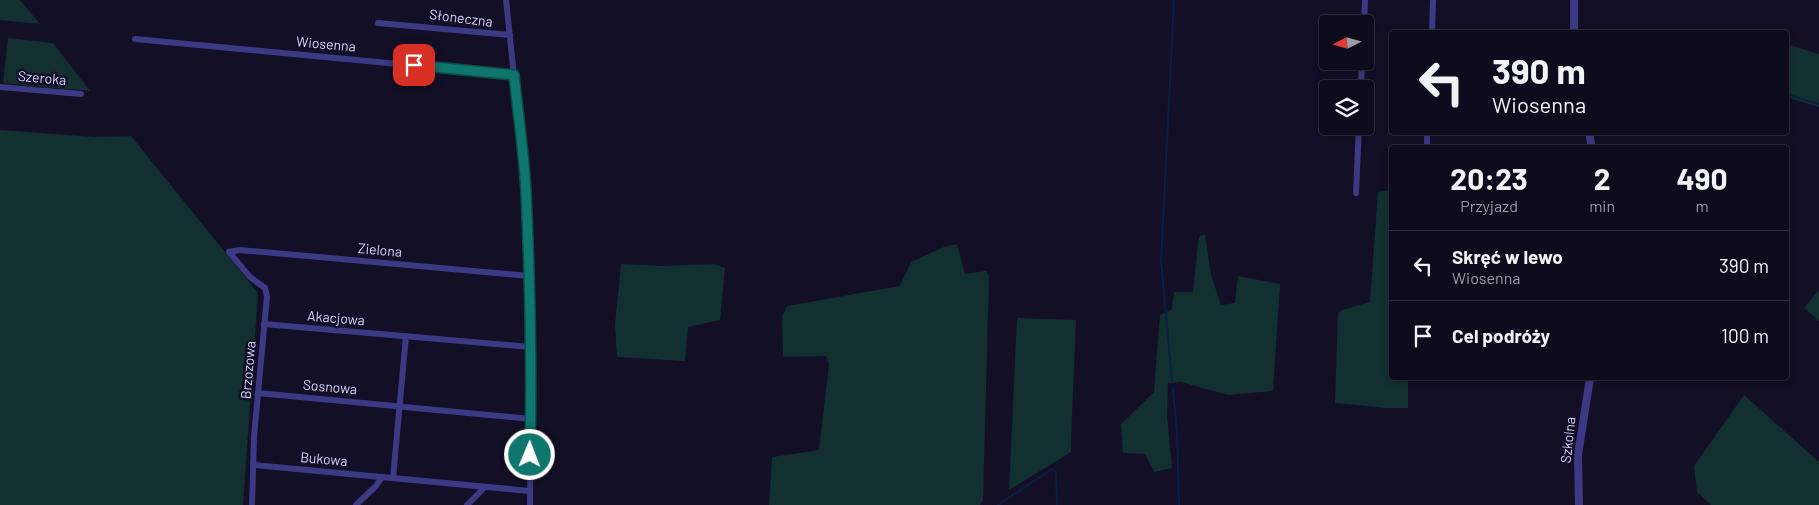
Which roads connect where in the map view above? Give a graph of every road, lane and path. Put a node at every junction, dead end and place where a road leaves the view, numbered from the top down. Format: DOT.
graph roads {
  1 [pos="506,0"];
  2 [pos="1365,0"];
  3 [pos="1433,0"];
  4 [pos="1574,0"];
  5 [pos="1364,15"];
  6 [pos="378,23"];
  7 [pos="1432,30"];
  8 [pos="1574,30"];
  9 [pos="510,36"];
  10 [pos="135,39"];
  11 [pos="514,75"];
  12 [pos="0,87"];
  13 [pos="82,94"];
  14 [pos="1359,135"];
  15 [pos="1356,193"];
  16 [pos="230,252"];
  17 [pos="528,276"];
  18 [pos="264,324"];
  19 [pos="406,336"];
  20 [pos="531,347"];
  21 [pos="1590,380"];
  22 [pos="258,393"];
  23 [pos="399,406"];
  24 [pos="531,418"];
  25 [pos="253,465"];
  26 [pos="382,477"];
  27 [pos="393,478"];
  28 [pos="485,486"];
  29 [pos="530,491"];
  30 [pos="252,505"];
  31 [pos="356,505"];
  32 [pos="467,505"];
  33 [pos="530,505"];
  34 [pos="1579,505"];
  1 -- 9 [label="street"];
  2 -- 5 [label="street"];
  3 -- 7 [label="street"];
  4 -- 8 [label="street"];
  6 -- 9 [label="street, Słoneczna"];
  9 -- 11 [label="street"];
  10 -- 11 [label="street, Wiosenna"];
  11 -- 17 [label="street"];
  12 -- 13 [label="street, Szeroka"];
  14 -- 15 [label="street"];
  16 -- 17 [label="street, Zielona"];
  16 -- 18 [label="street, Brzozowa"];
  17 -- 20 [label="street"];
  18 -- 19 [label="street, Akacjowa"];
  18 -- 22 [label="street, Brzozowa"];
  19 -- 20 [label="street, Akacjowa"];
  19 -- 23 [label="street"];
  20 -- 24 [label="street"];
  21 -- 34 [label="street, Szkolna"];
  22 -- 23 [label="street, Sosnowa"];
  22 -- 25 [label="street, Brzozowa"];
  23 -- 24 [label="street, Sosnowa"];
  23 -- 27 [label="street"];
  24 -- 29 [label="street"];
  25 -- 26 [label="street, Bukowa"];
  25 -- 30 [label="street, Brzozowa"];
  26 -- 27 [label="street, Bukowa"];
  26 -- 31 [label="street"];
  27 -- 28 [label="street, Bukowa"];
  28 -- 29 [label="street, Bukowa"];
  28 -- 32 [label="street"];
  29 -- 33 [label="street"];
}
